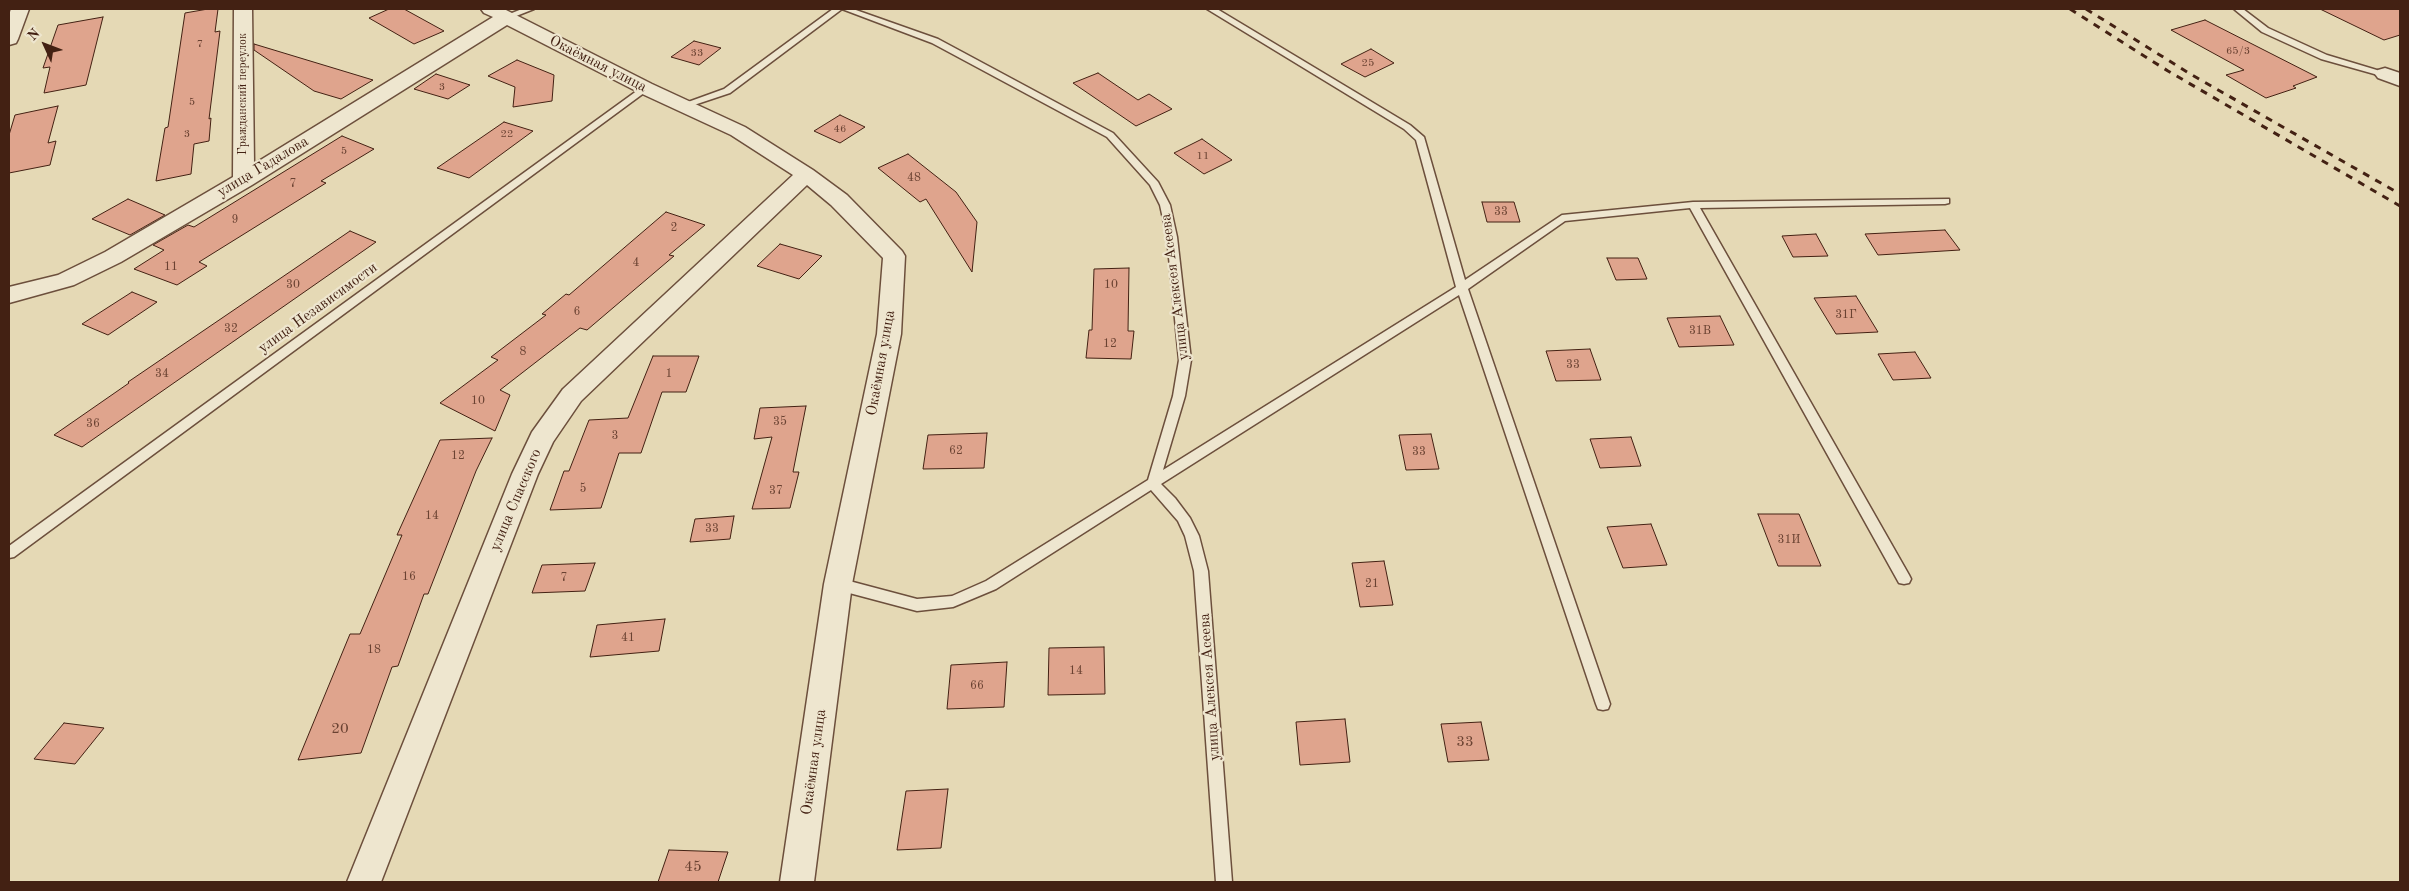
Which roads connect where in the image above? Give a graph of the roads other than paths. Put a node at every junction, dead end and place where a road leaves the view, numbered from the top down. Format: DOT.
graph roads {
  1 [pos="20,9"];
  2 [pos="243,9"];
  3 [pos="530,9"];
  4 [pos="838,9"];
  5 [pos="846,9"];
  6 [pos="1211,9"];
  7 [pos="2238,9"];
  8 [pos="498,13"];
  9 [pos="9,39"];
  10 [pos="2392,77"];
  11 [pos="645,88"];
  12 [pos="682,106"];
  13 [pos="806,174"];
  14 [pos="244,180"];
  15 [pos="1945,201"];
  16 [pos="1693,206"];
  17 [pos="1462,288"];
  18 [pos="9,295"];
  19 [pos="1153,484"];
  20 [pos="9,553"];
  21 [pos="1904,579"];
  22 [pos="838,584"];
  23 [pos="1603,704"];
  24 [pos="364,882"];
  25 [pos="797,882"];
  26 [pos="1224,882"];
  1 -- 9 [label="street"];
  2 -- 14 [label="street, Гражданский переулок"];
  3 -- 8 [label="lane"];
  4 -- 12 [label="lane"];
  5 -- 19 [label="lane, улица Алексея Асеева"];
  6 -- 17 [label="lane"];
  7 -- 10 [label="lane"];
  8 -- 11 [label="street, Окаёмная улица"];
  8 -- 14 [label="street, улица Гадалова"];
  11 -- 12 [label="street, Окаёмная улица"];
  11 -- 20 [label="lane, улица Независимости"];
  12 -- 13 [label="street, Окаёмная улица"];
  13 -- 22 [label="street, Окаёмная улица"];
  13 -- 24 [label="street, улица Спасского"];
  14 -- 18 [label="street, улица Гадалова"];
  15 -- 16 [label="lane"];
  16 -- 17 [label="lane"];
  16 -- 21 [label="lane"];
  17 -- 19 [label="lane"];
  17 -- 23 [label="lane"];
  19 -- 22 [label="lane"];
  19 -- 26 [label="lane, улица Алексея Асеева"];
  22 -- 25 [label="street, Окаёмная улица"];
}
